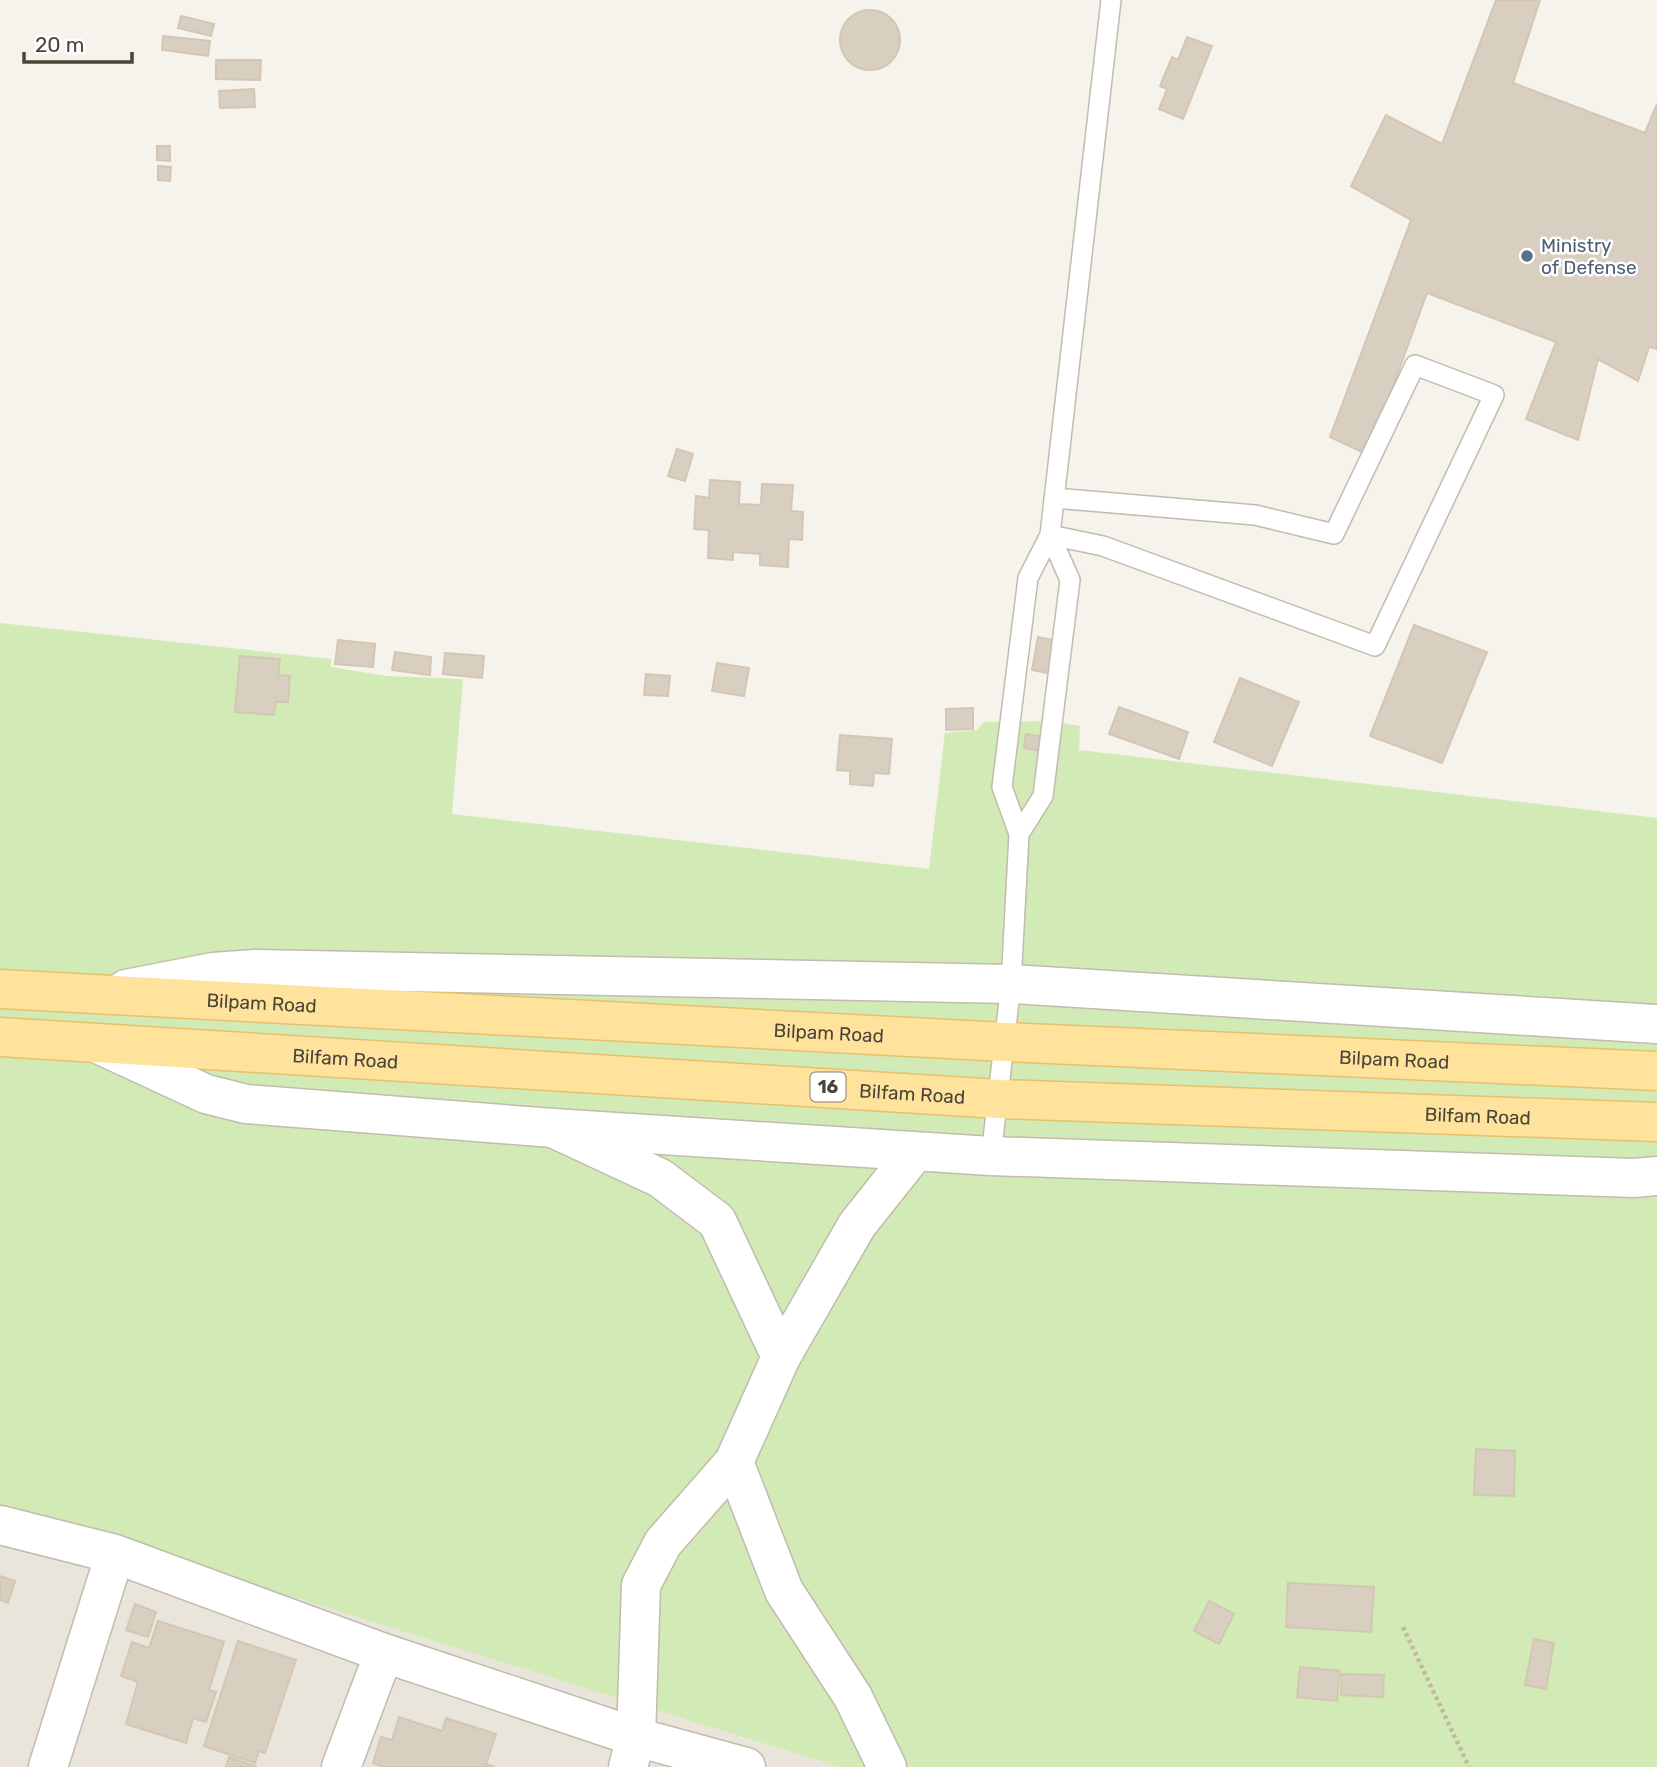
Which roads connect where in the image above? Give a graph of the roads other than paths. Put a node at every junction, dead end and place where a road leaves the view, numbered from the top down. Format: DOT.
graph roads {
  1 [pos="1111,0"];
  2 [pos="1054,498"];
  3 [pos="1050,535"];
  4 [pos="1019,834"];
  5 [pos="1012,984"];
  6 [pos="0,989"];
  7 [pos="96,995"];
  8 [pos="1657,1024"];
  9 [pos="0,1037"];
  10 [pos="93,1041"];
  11 [pos="1004,1042"];
  12 [pos="1657,1072"];
  13 [pos="999,1099"];
  14 [pos="1657,1122"];
  15 [pos="553,1128"];
  16 [pos="915,1152"];
  17 [pos="991,1156"];
  18 [pos="1657,1176"];
  19 [pos="780,1357"];
  20 [pos="734,1462"];
  21 [pos="0,1525"];
  22 [pos="116,1554"];
  23 [pos="384,1653"];
  24 [pos="632,1752"];
  25 [pos="48,1767"];
  26 [pos="341,1767"];
  27 [pos="746,1767"];
  28 [pos="887,1767"];
  1 -- 2 [label="lane"];
  2 -- 3 [label="lane"];
  2 -- 3 [label="lane"];
  3 -- 4 [label="lane"];
  3 -- 4 [label="lane"];
  4 -- 5 [label="lane"];
  5 -- 7 [label="street"];
  5 -- 8 [label="street"];
  5 -- 11 [label="lane"];
  6 -- 7 [label="main road, Bilpam Road"];
  7 -- 11 [label="main road, Bilpam Road"];
  9 -- 10 [label="main road, Bilfam Road / 16"];
  10 -- 13 [label="main road, Bilfam Road / 16"];
  10 -- 15 [label="street"];
  11 -- 12 [label="main road, Bilpam Road"];
  11 -- 13 [label="lane"];
  13 -- 14 [label="main road, Bilfam Road / 16"];
  13 -- 17 [label="lane"];
  15 -- 16 [label="street"];
  15 -- 19 [label="street"];
  16 -- 17 [label="street"];
  16 -- 19 [label="street"];
  17 -- 18 [label="street"];
  19 -- 20 [label="street"];
  20 -- 24 [label="street"];
  20 -- 28 [label="street"];
  21 -- 22 [label="street"];
  22 -- 23 [label="street"];
  22 -- 25 [label="street"];
  23 -- 24 [label="street"];
  23 -- 26 [label="street"];
  24 -- 27 [label="street"];
}
